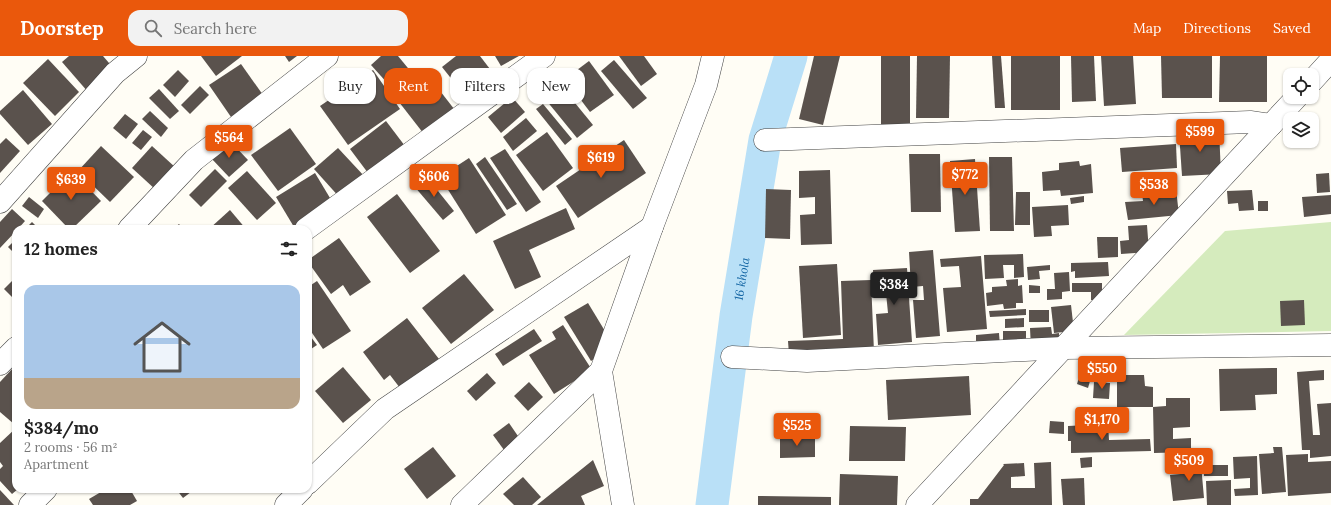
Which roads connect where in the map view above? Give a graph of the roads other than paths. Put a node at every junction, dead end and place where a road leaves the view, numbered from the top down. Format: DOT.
graph roads {
  1 [pos="136,56"];
  2 [pos="327,56"];
  3 [pos="544,56"];
  4 [pos="713,56"];
  5 [pos="1331,60"];
  6 [pos="1319,73"];
  7 [pos="1290,104"];
  8 [pos="1271,125"];
  9 [pos="765,140"];
  10 [pos="0,202"];
  11 [pos="133,225"];
  12 [pos="312,225"];
  13 [pos="652,227"];
  14 [pos="1331,345"];
  15 [pos="1063,348"];
  16 [pos="12,352"];
  17 [pos="732,357"];
  18 [pos="0,364"];
  19 [pos="601,371"];
  20 [pos="312,479"];
  21 [pos="42,493"];
  22 [pos="298,493"];
  23 [pos="30,505"];
  24 [pos="286,505"];
  25 [pos="462,505"];
  26 [pos="623,505"];
  27 [pos="918,505"];
  1 -- 10 [label="street"];
  2 -- 11 [label="street"];
  3 -- 12 [label="street"];
  4 -- 13 [label="street"];
  5 -- 6 [label="street"];
  7 -- 8 [label="street"];
  8 -- 9 [label="street"];
  8 -- 15 [label="street"];
  13 -- 19 [label="street"];
  13 -- 20 [label="street"];
  14 -- 15 [label="street"];
  15 -- 17 [label="street"];
  15 -- 27 [label="street"];
  16 -- 18 [label="street"];
  19 -- 25 [label="street"];
  19 -- 26 [label="street"];
  21 -- 23 [label="street"];
  22 -- 24 [label="street"];
}
